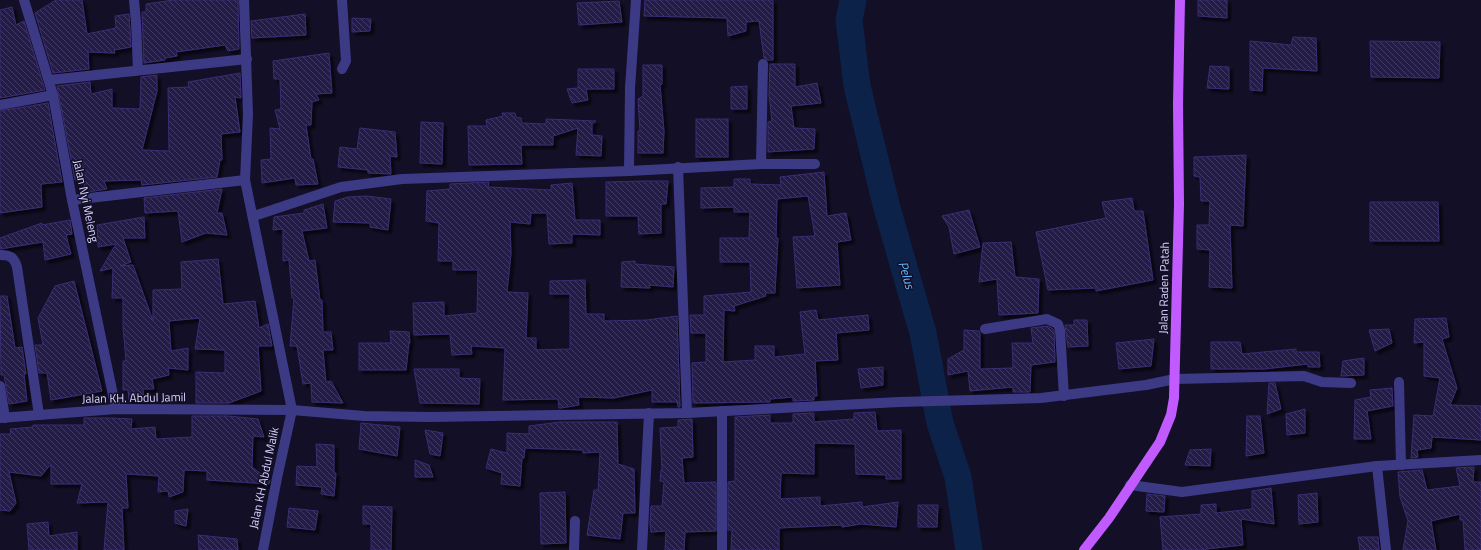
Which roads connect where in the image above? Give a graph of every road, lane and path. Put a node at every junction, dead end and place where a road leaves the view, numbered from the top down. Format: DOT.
graph roads {
  1 [pos="24,0"];
  2 [pos="134,0"];
  3 [pos="244,0"];
  4 [pos="342,0"];
  5 [pos="636,0"];
  6 [pos="1180,0"];
  7 [pos="240,60"];
  8 [pos="763,64"];
  9 [pos="342,69"];
  10 [pos="138,70"];
  11 [pos="49,80"];
  12 [pos="53,95"];
  13 [pos="0,105"];
  14 [pos="761,164"];
  15 [pos="815,164"];
  16 [pos="678,168"];
  17 [pos="629,171"];
  18 [pos="237,181"];
  19 [pos="72,200"];
  20 [pos="254,216"];
  21 [pos="0,255"];
  22 [pos="985,329"];
  23 [pos="1175,379"];
  24 [pos="1399,382"];
  25 [pos="1351,383"];
  26 [pos="0,386"];
  27 [pos="1064,396"];
  28 [pos="116,409"];
  29 [pos="288,410"];
  30 [pos="722,411"];
  31 [pos="649,413"];
  32 [pos="687,413"];
  33 [pos="39,415"];
  34 [pos="3,418"];
  35 [pos="1481,460"];
  36 [pos="1400,465"];
  37 [pos="1377,466"];
  38 [pos="1130,485"];
  39 [pos="575,521"];
  40 [pos="263,550"];
  41 [pos="574,550"];
  42 [pos="642,550"];
  43 [pos="722,550"];
  44 [pos="1084,550"];
  45 [pos="1386,550"];
  1 -- 11 [label="street, Jalan Nyi Meleng"];
  2 -- 10 [label="street"];
  3 -- 7 [label="street"];
  4 -- 9 [label="street"];
  5 -- 17 [label="street"];
  6 -- 23 [label="main road, Jalan Raden Patah"];
  7 -- 10 [label="street"];
  7 -- 18 [label="street"];
  8 -- 14 [label="street"];
  10 -- 11 [label="street"];
  11 -- 12 [label="street, Jalan Nyi Meleng"];
  12 -- 13 [label="street"];
  12 -- 19 [label="street, Jalan Nyi Meleng"];
  14 -- 15 [label="street"];
  14 -- 16 [label="street"];
  16 -- 17 [label="street"];
  16 -- 32 [label="street"];
  17 -- 20 [label="street"];
  18 -- 19 [label="street"];
  18 -- 20 [label="street"];
  19 -- 28 [label="street, Jalan Nyi Meleng"];
  20 -- 29 [label="street"];
  21 -- 33 [label="street"];
  22 -- 27 [label="street"];
  23 -- 25 [label="street, Jalan KH. Abdul Jamil"];
  23 -- 27 [label="street, Jalan KH. Abdul Jamil"];
  23 -- 38 [label="main road, Jalan Raden Patah"];
  24 -- 36 [label="street"];
  26 -- 34 [label="street"];
  27 -- 30 [label="street, Jalan KH. Abdul Jamil"];
  28 -- 29 [label="street, Jalan KH. Abdul Jamil"];
  28 -- 33 [label="street, Jalan KH. Abdul Jamil"];
  29 -- 31 [label="street, Jalan KH. Abdul Jamil"];
  29 -- 40 [label="street, Jalan KH Abdul Malik"];
  30 -- 32 [label="street, Jalan KH. Abdul Jamil"];
  30 -- 43 [label="street"];
  31 -- 32 [label="street, Jalan KH. Abdul Jamil"];
  31 -- 42 [label="street"];
  33 -- 34 [label="street, Jalan KH. Abdul Jamil"];
  35 -- 36 [label="street"];
  36 -- 37 [label="street"];
  37 -- 38 [label="street"];
  37 -- 45 [label="street"];
  38 -- 44 [label="main road, Jalan Raden Patah"];
  39 -- 41 [label="street"];
}
